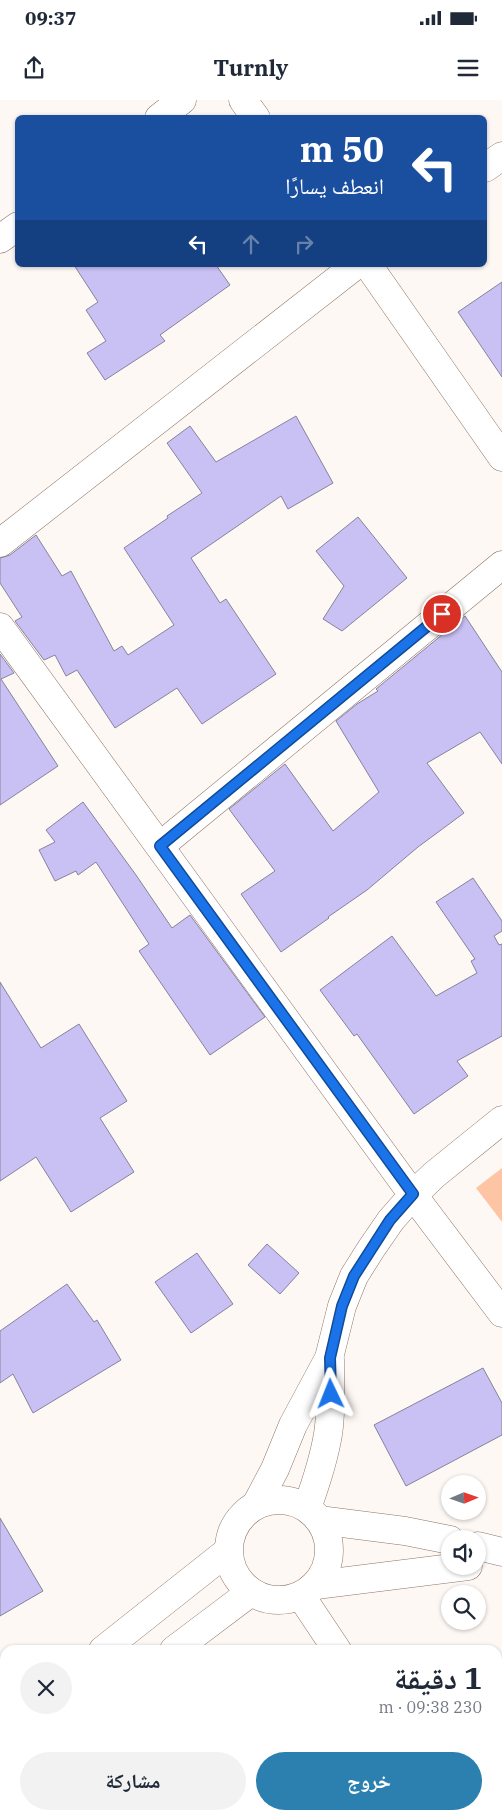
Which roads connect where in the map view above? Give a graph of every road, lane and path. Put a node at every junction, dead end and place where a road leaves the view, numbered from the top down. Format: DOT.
graph roads {
  1 [pos="182,100"];
  2 [pos="243,100"];
  3 [pos="163,115"];
  4 [pos="254,115"];
  5 [pos="502,156"];
  6 [pos="487,167"];
  7 [pos="15,228"];
  8 [pos="0,239"];
  9 [pos="353,267"];
  10 [pos="369,267"];
  11 [pos="502,457"];
  12 [pos="0,543"];
  13 [pos="502,565"];
  14 [pos="0,627"];
  15 [pos="160,846"];
  16 [pos="502,1120"];
  17 [pos="413,1194"];
  18 [pos="502,1313"];
  19 [pos="330,1358"];
  20 [pos="256,1505"];
  21 [pos="313,1514"];
  22 [pos="441,1538"];
  23 [pos="486,1548"];
  24 [pos="228,1550"];
  25 [pos="502,1552"];
  26 [pos="502,1562"];
  27 [pos="486,1564"];
  28 [pos="441,1570"];
  29 [pos="309,1590"];
  30 [pos="251,1592"];
  31 [pos="109,1645"];
  32 [pos="181,1645"];
  33 [pos="335,1645"];
  1 -- 3 [label="street"];
  2 -- 4 [label="street"];
  5 -- 6 [label="street"];
  7 -- 8 [label="street"];
  9 -- 12 [label="street"];
  10 -- 11 [label="street"];
  13 -- 15 [label="street"];
  14 -- 15 [label="street"];
  15 -- 17 [label="street"];
  16 -- 17 [label="street"];
  17 -- 18 [label="street"];
  17 -- 19 [label="street"];
  19 -- 20 [label="street"];
  19 -- 21 [label="street"];
  20 -- 21 [label="street"];
  20 -- 24 [label="street"];
  21 -- 22 [label="street"];
  21 -- 29 [label="street"];
  23 -- 25 [label="street"];
  24 -- 30 [label="street"];
  24 -- 31 [label="street"];
  26 -- 27 [label="street"];
  28 -- 29 [label="street"];
  29 -- 30 [label="street"];
  29 -- 33 [label="street"];
  30 -- 32 [label="street"];
}
